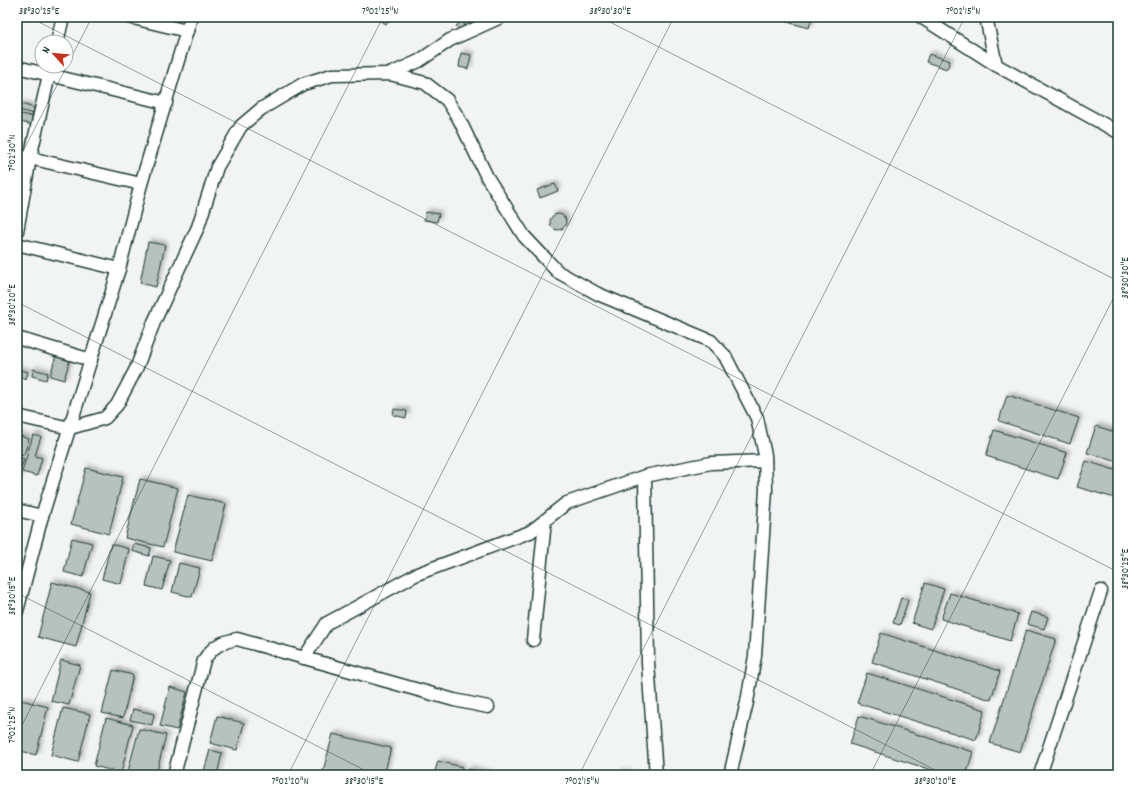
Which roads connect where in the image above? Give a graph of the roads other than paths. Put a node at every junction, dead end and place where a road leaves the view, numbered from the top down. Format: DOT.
graph roads {
  1 [pos="63,17"];
  2 [pos="129,17"];
  3 [pos="191,17"];
  4 [pos="501,17"];
  5 [pos="921,17"];
  6 [pos="986,17"];
  7 [pos="187,31"];
  8 [pos="59,34"];
  9 [pos="996,65"];
  10 [pos="17,68"];
  11 [pos="34,69"];
  12 [pos="48,74"];
  13 [pos="63,74"];
  14 [pos="390,74"];
  15 [pos="166,103"];
  16 [pos="1118,132"];
  17 [pos="17,155"];
  18 [pos="30,158"];
  19 [pos="141,184"];
  20 [pos="17,232"];
  21 [pos="17,244"];
  22 [pos="119,269"];
  23 [pos="17,338"];
  24 [pos="91,360"];
  25 [pos="17,416"];
  26 [pos="70,428"];
  27 [pos="765,461"];
  28 [pos="645,476"];
  29 [pos="17,510"];
  30 [pos="42,516"];
  31 [pos="546,521"];
  32 [pos="1102,591"];
  33 [pos="17,611"];
  34 [pos="533,640"];
  35 [pos="304,658"];
  36 [pos="488,707"];
  37 [pos="174,775"];
  38 [pos="656,775"];
  39 [pos="730,775"];
  40 [pos="1040,775"];
  1 -- 8 [label="street"];
  2 -- 7 [label="street"];
  3 -- 7 [label="street"];
  4 -- 14 [label="street"];
  5 -- 9 [label="street"];
  6 -- 9 [label="street"];
  7 -- 15 [label="street"];
  9 -- 16 [label="street"];
  10 -- 11 [label="street"];
  12 -- 18 [label="street"];
  13 -- 15 [label="street"];
  14 -- 26 [label="street"];
  14 -- 27 [label="street"];
  15 -- 19 [label="street"];
  17 -- 18 [label="street"];
  18 -- 19 [label="street"];
  18 -- 20 [label="street"];
  19 -- 22 [label="street"];
  21 -- 22 [label="street"];
  22 -- 24 [label="street"];
  23 -- 24 [label="street"];
  24 -- 26 [label="street"];
  25 -- 26 [label="street"];
  26 -- 30 [label="street"];
  27 -- 28 [label="street"];
  27 -- 39 [label="street"];
  28 -- 31 [label="street"];
  28 -- 38 [label="street"];
  29 -- 30 [label="street"];
  30 -- 33 [label="street"];
  31 -- 34 [label="street"];
  31 -- 35 [label="street"];
  32 -- 40 [label="street"];
  35 -- 36 [label="street"];
  35 -- 37 [label="street"];
}
